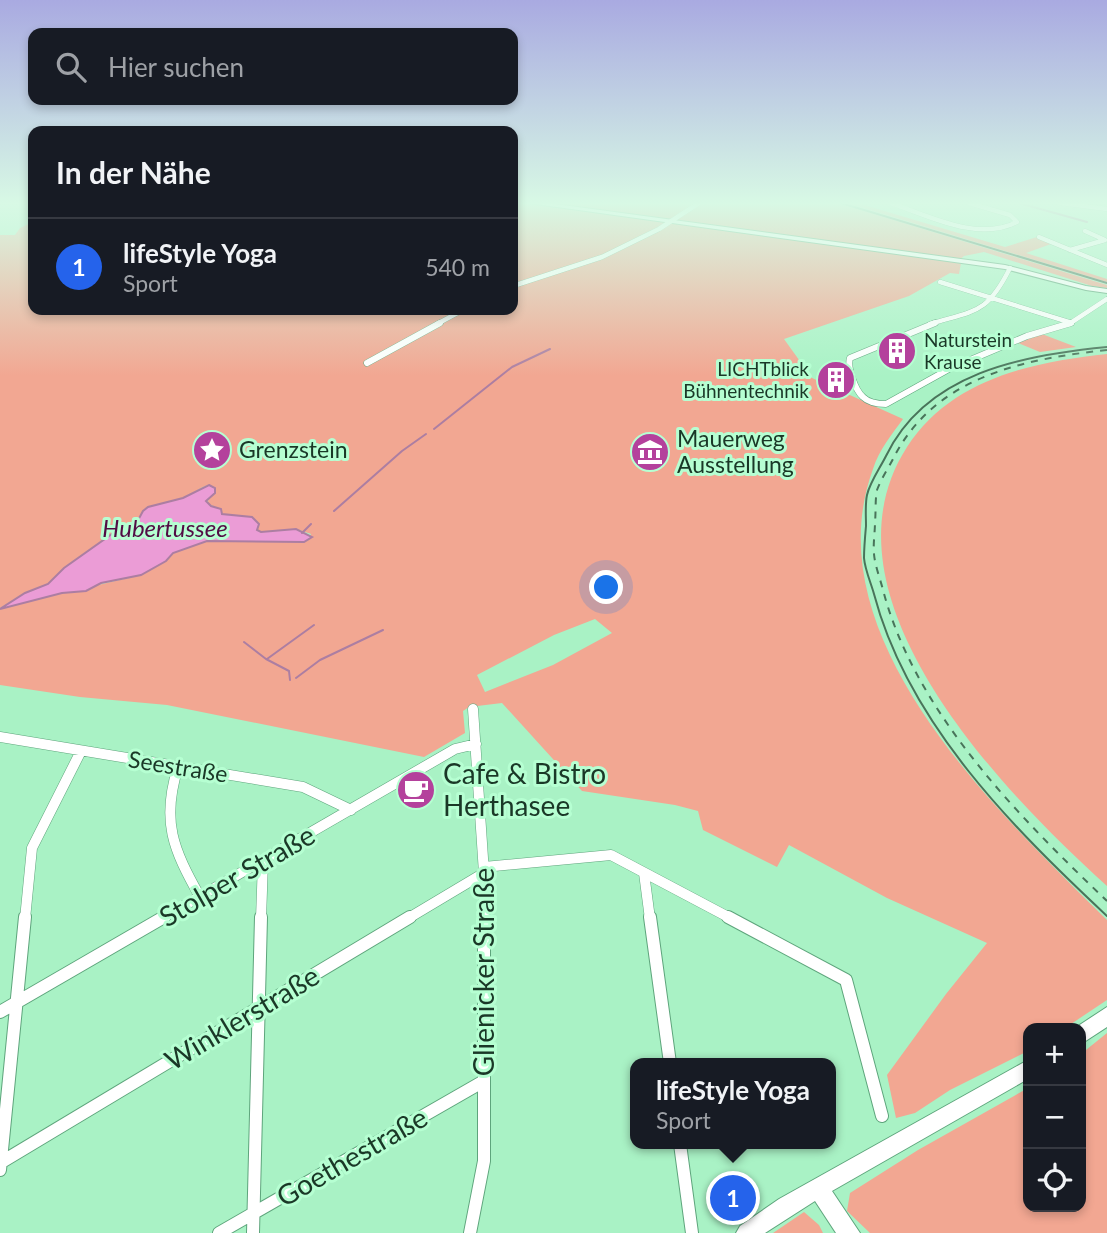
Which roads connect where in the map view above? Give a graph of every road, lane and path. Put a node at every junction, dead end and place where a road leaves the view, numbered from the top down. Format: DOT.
graph roads {
  1 [pos="594,261"];
  2 [pos="954,261"];
  3 [pos="1010,268"];
  4 [pos="940,282"];
  5 [pos="518,284"];
  6 [pos="1107,290"];
  7 [pos="994,298"];
  8 [pos="1107,299"];
  9 [pos="1098,306"];
  10 [pos="1107,309"];
  11 [pos="454,315"];
  12 [pos="1072,323"];
  13 [pos="367,363"];
  14 [pos="473,709"];
  15 [pos="0,737"];
  16 [pos="476,744"];
  17 [pos="80,751"];
  18 [pos="178,767"];
  19 [pos="351,810"];
  20 [pos="264,861"];
  21 [pos="484,870"];
  22 [pos="644,873"];
  23 [pos="200,897"];
  24 [pos="17,1003"];
  25 [pos="259,1008"];
  26 [pos="0,1013"];
  27 [pos="1107,1016"];
  28 [pos="1086,1031"];
  29 [pos="669,1058"];
  30 [pos="1023,1072"];
  31 [pos="484,1081"];
  32 [pos="882,1116"];
  33 [pos="681,1149"];
  34 [pos="0,1163"];
  35 [pos="0,1170"];
  36 [pos="818,1188"];
  37 [pos="253,1213"];
  38 [pos="219,1233"];
  39 [pos="253,1233"];
  40 [pos="470,1233"];
  41 [pos="692,1233"];
  42 [pos="747,1233"];
  43 [pos="849,1233"];
  1 -- 5 [label="street"];
  2 -- 3 [label="main road"];
  3 -- 6 [label="main road"];
  3 -- 7 [label="street"];
  4 -- 7 [label="street"];
  7 -- 12 [label="street"];
  7 -- 12 [label="street"];
  8 -- 9 [label="street"];
  9 -- 10 [label="street"];
  9 -- 12 [label="street"];
  11 -- 13 [label="street"];
  14 -- 16 [label="street, Glienicker Straße"];
  15 -- 17 [label="street, Seestraße"];
  16 -- 19 [label="street, Stolper Straße"];
  16 -- 21 [label="street, Glienicker Straße"];
  17 -- 18 [label="street, Seestraße"];
  17 -- 24 [label="street"];
  18 -- 19 [label="street, Seestraße"];
  18 -- 23 [label="street"];
  19 -- 20 [label="street, Stolper Straße"];
  20 -- 23 [label="street, Stolper Straße"];
  20 -- 25 [label="street"];
  21 -- 22 [label="street"];
  21 -- 25 [label="street, Winklerstraße"];
  21 -- 31 [label="street, Glienicker Straße"];
  22 -- 29 [label="street"];
  22 -- 32 [label="street"];
  23 -- 24 [label="street, Stolper Straße"];
  24 -- 26 [label="street, Stolper Straße"];
  24 -- 34 [label="street"];
  25 -- 34 [label="street, Winklerstraße"];
  25 -- 37 [label="street"];
  27 -- 28 [label="main road"];
  30 -- 36 [label="main road"];
  31 -- 37 [label="street, Goethestraße"];
  31 -- 40 [label="street, Glienicker Straße"];
  33 -- 41 [label="street"];
  34 -- 35 [label="street"];
  36 -- 42 [label="main road"];
  36 -- 43 [label="main road"];
  37 -- 38 [label="street, Goethestraße"];
  37 -- 39 [label="street"];
}
